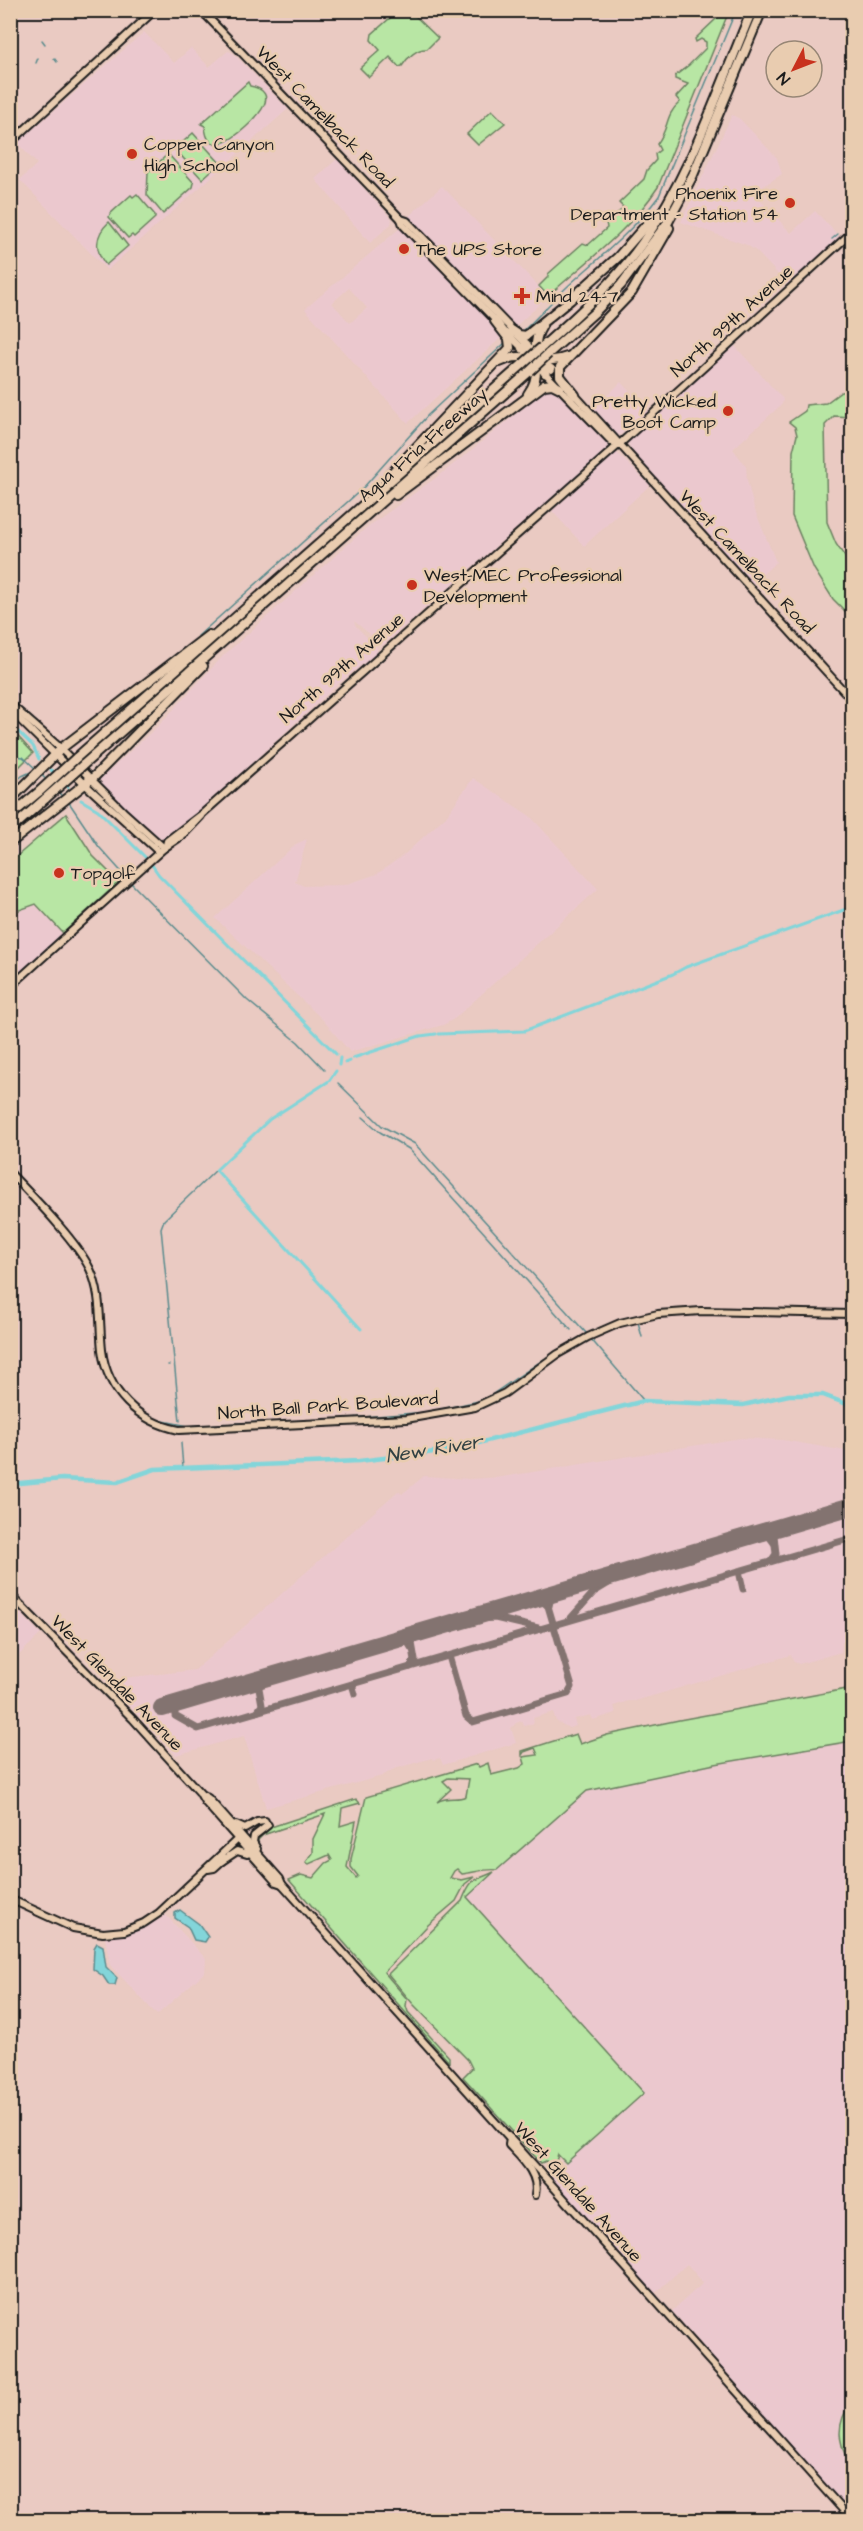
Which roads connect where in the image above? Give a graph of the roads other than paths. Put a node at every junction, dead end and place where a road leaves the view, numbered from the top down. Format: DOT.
graph roads {
  1 [pos="155,10"];
  2 [pos="201,10"];
  3 [pos="751,10"];
  4 [pos="764,10"];
  5 [pos="10,143"];
  6 [pos="696,143"];
  7 [pos="704,149"];
  8 [pos="402,219"];
  9 [pos="852,232"];
  10 [pos="441,257"];
  11 [pos="454,278"];
  12 [pos="486,303"];
  13 [pos="547,320"];
  14 [pos="495,321"];
  15 [pos="513,331"];
  16 [pos="524,346"];
  17 [pos="573,354"];
  18 [pos="536,359"];
  19 [pos="492,368"];
  20 [pos="548,371"];
  21 [pos="560,388"];
  22 [pos="575,395"];
  23 [pos="523,400"];
  24 [pos="618,444"];
  25 [pos="340,525"];
  26 [pos="347,532"];
  27 [pos="245,610"];
  28 [pos="252,617"];
  29 [pos="852,700"];
  30 [pos="10,704"];
  31 [pos="10,710"];
  32 [pos="58,752"];
  33 [pos="86,784"];
  34 [pos="10,800"];
  35 [pos="24,805"];
  36 [pos="10,816"];
  37 [pos="10,821"];
  38 [pos="10,828"];
  39 [pos="10,843"];
  40 [pos="163,848"];
  41 [pos="10,987"];
  42 [pos="10,1173"];
  43 [pos="852,1314"];
  44 [pos="10,1594"];
  45 [pos="224,1820"];
  46 [pos="241,1839"];
  47 [pos="259,1855"];
  48 [pos="220,1859"];
  49 [pos="261,1865"];
  50 [pos="282,1884"];
  51 [pos="10,1899"];
  52 [pos="510,2138"];
  53 [pos="535,2195"];
  54 [pos="852,2520"];
  1 -- 5 [label="main road"];
  2 -- 8 [label="main road, West Camelback Road"];
  3 -- 6 [label="highway, Agua Fria Freeway"];
  4 -- 7 [label="highway, Agua Fria Freeway"];
  6 -- 13 [label="highway"];
  6 -- 25 [label="highway, Agua Fria Freeway, bridge"];
  7 -- 17 [label="highway"];
  7 -- 26 [label="highway, Agua Fria Freeway, bridge"];
  8 -- 10 [label="main road, West Camelback Road"];
  8 -- 11 [label="main road, West Camelback Road"];
  9 -- 24 [label="main road, North 99th Avenue"];
  10 -- 11 [label="main road"];
  10 -- 12 [label="main road, West Camelback Road"];
  11 -- 12 [label="main road"];
  11 -- 14 [label="main road, West Camelback Road"];
  12 -- 15 [label="main road, West Camelback Road"];
  13 -- 15 [label="highway"];
  13 -- 18 [label="highway"];
  14 -- 16 [label="main road, West Camelback Road"];
  14 -- 19 [label="highway"];
  15 -- 16 [label="main road, West Camelback Road"];
  16 -- 18 [label="highway"];
  17 -- 18 [label="highway"];
  17 -- 22 [label="highway"];
  18 -- 19 [label="highway"];
  18 -- 20 [label="highway"];
  18 -- 23 [label="highway"];
  19 -- 25 [label="highway"];
  20 -- 21 [label="main road, West Camelback Road"];
  20 -- 22 [label="main road, West Camelback Road"];
  21 -- 23 [label="highway"];
  21 -- 24 [label="main road, West Camelback Road"];
  22 -- 24 [label="main road, West Camelback Road"];
  23 -- 26 [label="highway"];
  24 -- 29 [label="main road, West Camelback Road"];
  24 -- 40 [label="main road, North 99th Avenue"];
  25 -- 27 [label="highway, Agua Fria Freeway"];
  26 -- 28 [label="highway, Agua Fria Freeway"];
  27 -- 32 [label="highway"];
  27 -- 35 [label="highway, Agua Fria Freeway, bridge"];
  28 -- 33 [label="highway"];
  28 -- 38 [label="highway, Agua Fria Freeway, bridge"];
  30 -- 32 [label="main road"];
  31 -- 32 [label="main road"];
  32 -- 33 [label="main road"];
  32 -- 34 [label="highway"];
  33 -- 39 [label="highway"];
  33 -- 40 [label="main road"];
  35 -- 36 [label="highway, Agua Fria Freeway"];
  35 -- 37 [label="highway"];
  40 -- 41 [label="main road, North 99th Avenue"];
  42 -- 43 [label="main road, North Ball Park Boulevard"];
  44 -- 45 [label="main road, West Glendale Avenue"];
  45 -- 46 [label="main road, West Glendale Avenue"];
  45 -- 47 [label="main road"];
  45 -- 48 [label="main road"];
  46 -- 47 [label="main road, West Glendale Avenue"];
  46 -- 48 [label="main road"];
  46 -- 49 [label="main road, West Glendale Avenue"];
  47 -- 50 [label="main road, West Glendale Avenue"];
  48 -- 49 [label="main road"];
  48 -- 51 [label="main road"];
  49 -- 50 [label="main road, West Glendale Avenue"];
  50 -- 52 [label="main road, West Glendale Avenue"];
  52 -- 53 [label="main road"];
  52 -- 54 [label="main road, West Glendale Avenue"];
}
